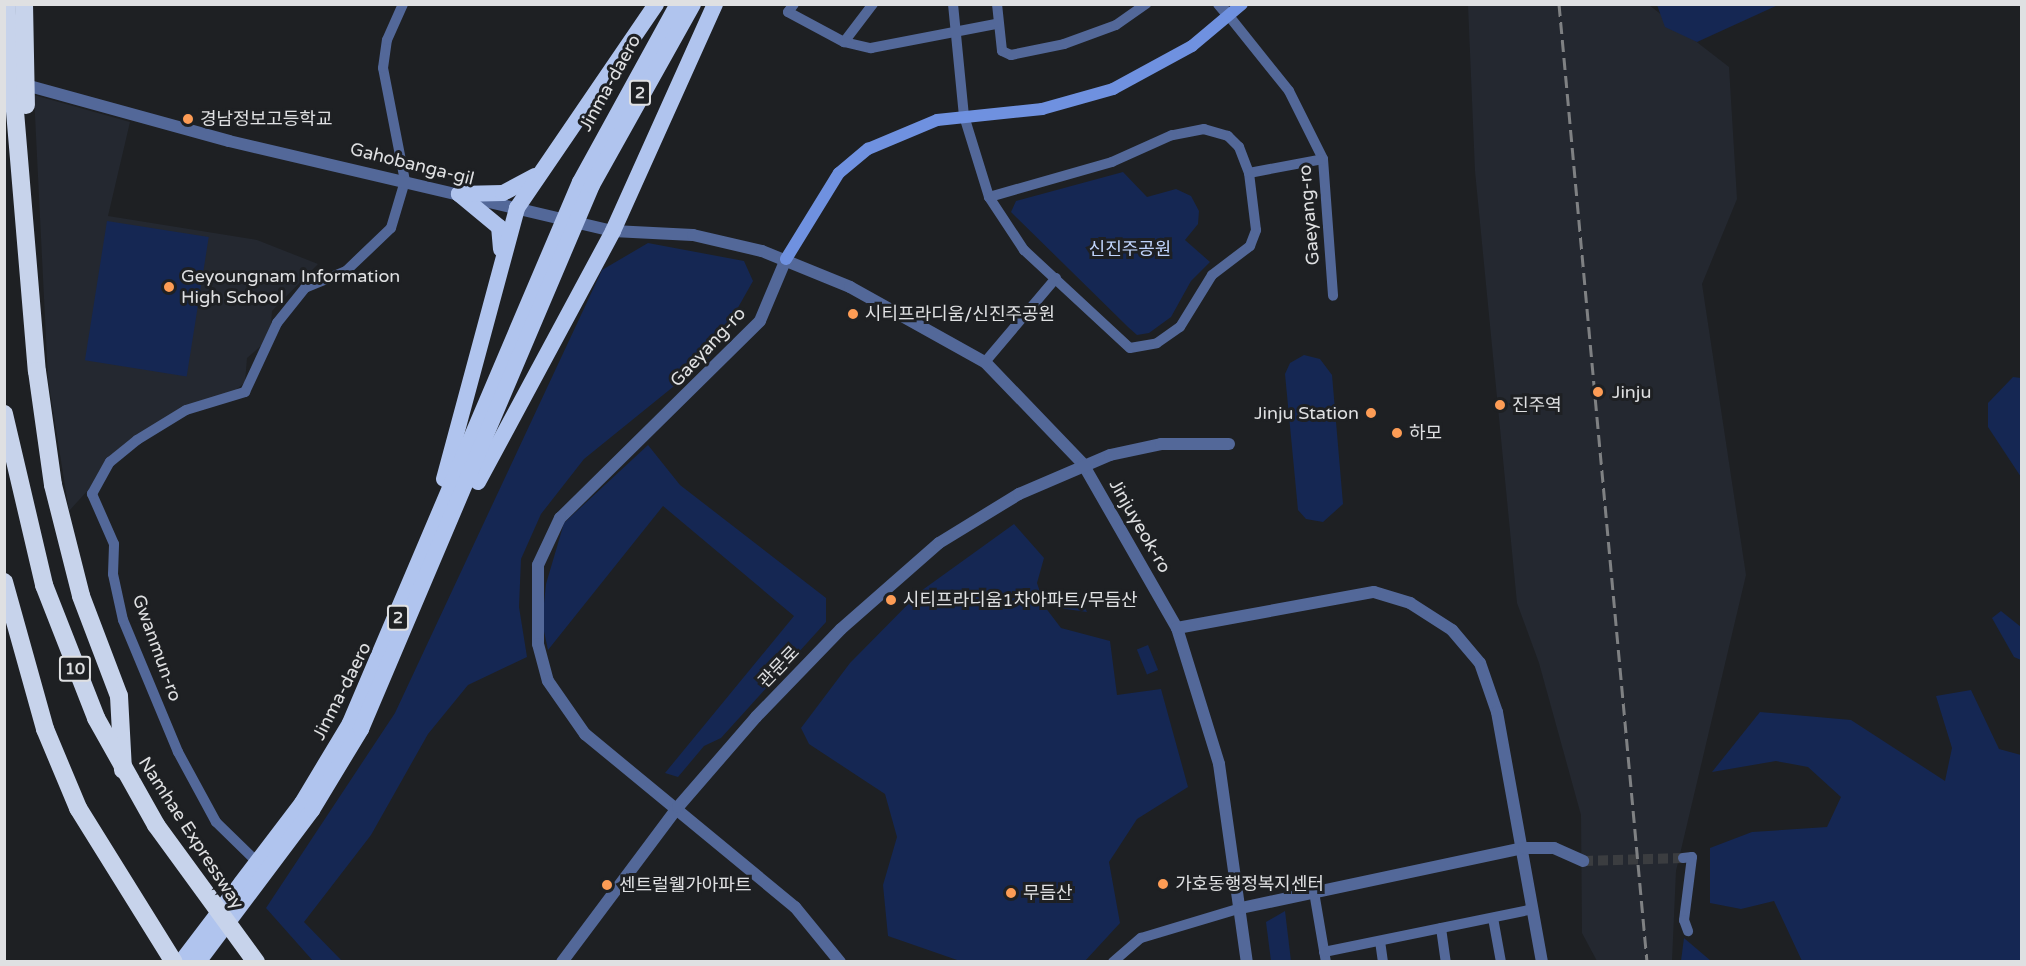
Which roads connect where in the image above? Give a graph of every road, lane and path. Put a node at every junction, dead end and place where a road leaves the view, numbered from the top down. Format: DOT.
graph roads {
  1 [pos="6,4"];
  2 [pos="24,4"];
  3 [pos="403,4"];
  4 [pos="656,4"];
  5 [pos="678,4"];
  6 [pos="693,4"];
  7 [pos="715,4"];
  8 [pos="794,4"];
  9 [pos="873,4"];
  10 [pos="953,4"];
  11 [pos="997,4"];
  12 [pos="1146,4"];
  13 [pos="1219,4"];
  14 [pos="1242,4"];
  15 [pos="1229,16"];
  16 [pos="996,24"];
  17 [pos="955,34"];
  18 [pos="844,42"];
  19 [pos="33,87"];
  20 [pos="964,116"];
  21 [pos="1323,159"];
  22 [pos="1249,173"];
  23 [pos="536,175"];
  24 [pos="405,181"];
  25 [pos="586,183"];
  26 [pos="459,194"];
  27 [pos="989,197"];
  28 [pos="24,206"];
  29 [pos="517,208"];
  30 [pos="613,231"];
  31 [pos="561,242"];
  32 [pos="501,255"];
  33 [pos="786,259"];
  34 [pos="1056,278"];
  35 [pos="1333,296"];
  36 [pos="986,362"];
  37 [pos="4,414"];
  38 [pos="1229,444"];
  39 [pos="1083,464"];
  40 [pos="448,530"];
  41 [pos="414,581"];
  42 [pos="4,582"];
  43 [pos="1177,628"];
  44 [pos="123,770"];
  45 [pos="678,807"];
  46 [pos="1524,848"];
  47 [pos="1683,858"];
  48 [pos="1583,861"];
  49 [pos="258,863"];
  50 [pos="1314,892"];
  51 [pos="1241,908"];
  52 [pos="1533,909"];
  53 [pos="1493,918"];
  54 [pos="1441,928"];
  55 [pos="1688,931"];
  56 [pos="1380,941"];
  57 [pos="251,956"];
  58 [pos="1325,957"];
  59 [pos="174,962"];
  60 [pos="181,962"];
  61 [pos="198,962"];
  62 [pos="562,962"];
  63 [pos="840,962"];
  64 [pos="1113,962"];
  65 [pos="1247,962"];
  66 [pos="1383,962"];
  67 [pos="1446,962"];
  68 [pos="1502,962"];
  69 [pos="1542,962"];
  1 -- 28 [label="highway"];
  2 -- 28 [label="highway"];
  3 -- 24 [label="street"];
  4 -- 23 [label="highway"];
  5 -- 25 [label="highway, Jinma-daero / 2"];
  6 -- 25 [label="highway, Jinma-daero / 2"];
  7 -- 30 [label="highway"];
  8 -- 18 [label="street"];
  9 -- 18 [label="street"];
  10 -- 17 [label="street"];
  11 -- 16 [label="street"];
  12 -- 16 [label="street"];
  13 -- 15 [label="street"];
  14 -- 15 [label="main road, Gaeyang-ro"];
  15 -- 20 [label="main road, Gaeyang-ro"];
  15 -- 21 [label="street, Gaeyang-ro"];
  16 -- 17 [label="street"];
  17 -- 18 [label="street"];
  17 -- 20 [label="street"];
  19 -- 24 [label="street, Gahobanga-gil"];
  20 -- 27 [label="street"];
  20 -- 33 [label="main road, Gaeyang-ro"];
  21 -- 22 [label="street"];
  21 -- 35 [label="street, Gaeyang-ro"];
  22 -- 27 [label="street"];
  22 -- 34 [label="street"];
  23 -- 26 [label="highway"];
  23 -- 29 [label="highway"];
  24 -- 26 [label="street, Gahobanga-gil"];
  24 -- 49 [label="street, Gwanmun-ro"];
  25 -- 31 [label="highway, 2"];
  26 -- 29 [label="street, Gahobanga-gil"];
  26 -- 32 [label="highway"];
  27 -- 34 [label="street"];
  28 -- 44 [label="highway"];
  29 -- 30 [label="street, Gahobanga-gil"];
  29 -- 32 [label="highway"];
  30 -- 33 [label="street, Gahobanga-gil"];
  30 -- 40 [label="highway"];
  31 -- 40 [label="highway, Jinma-daero / 2"];
  31 -- 41 [label="highway, Jinma-daero / 2"];
  32 -- 41 [label="highway"];
  33 -- 36 [label="street, Jinjuyeok-ro"];
  33 -- 45 [label="street, Gaeyang-ro"];
  34 -- 36 [label="street"];
  36 -- 39 [label="street, Jinjuyeok-ro"];
  37 -- 44 [label="highway, Namhae Expressway / 10"];
  38 -- 39 [label="street"];
  39 -- 43 [label="street, Jinjuyeok-ro"];
  39 -- 45 [label="street, 관문로"];
  40 -- 61 [label="highway, Jinma-daero / 2"];
  41 -- 49 [label="highway, Jinma-daero / 2"];
  42 -- 59 [label="highway, 10"];
  43 -- 46 [label="street"];
  43 -- 51 [label="street, Jinjuyeok-ro"];
  44 -- 57 [label="highway, Namhae Expressway / 10"];
  45 -- 62 [label="street, 관문로"];
  45 -- 63 [label="street, Gaeyang-ro"];
  46 -- 48 [label="street"];
  46 -- 50 [label="street"];
  46 -- 52 [label="street"];
  47 -- 55 [label="street"];
  49 -- 60 [label="highway, Jinma-daero / 2"];
  50 -- 51 [label="street"];
  50 -- 58 [label="street"];
  51 -- 64 [label="street"];
  51 -- 65 [label="street, Jinjuyeok-ro"];
  52 -- 53 [label="street"];
  52 -- 69 [label="street"];
  53 -- 54 [label="street"];
  53 -- 68 [label="street"];
  54 -- 56 [label="street"];
  54 -- 67 [label="street"];
  56 -- 58 [label="street"];
  56 -- 66 [label="street"];
}
